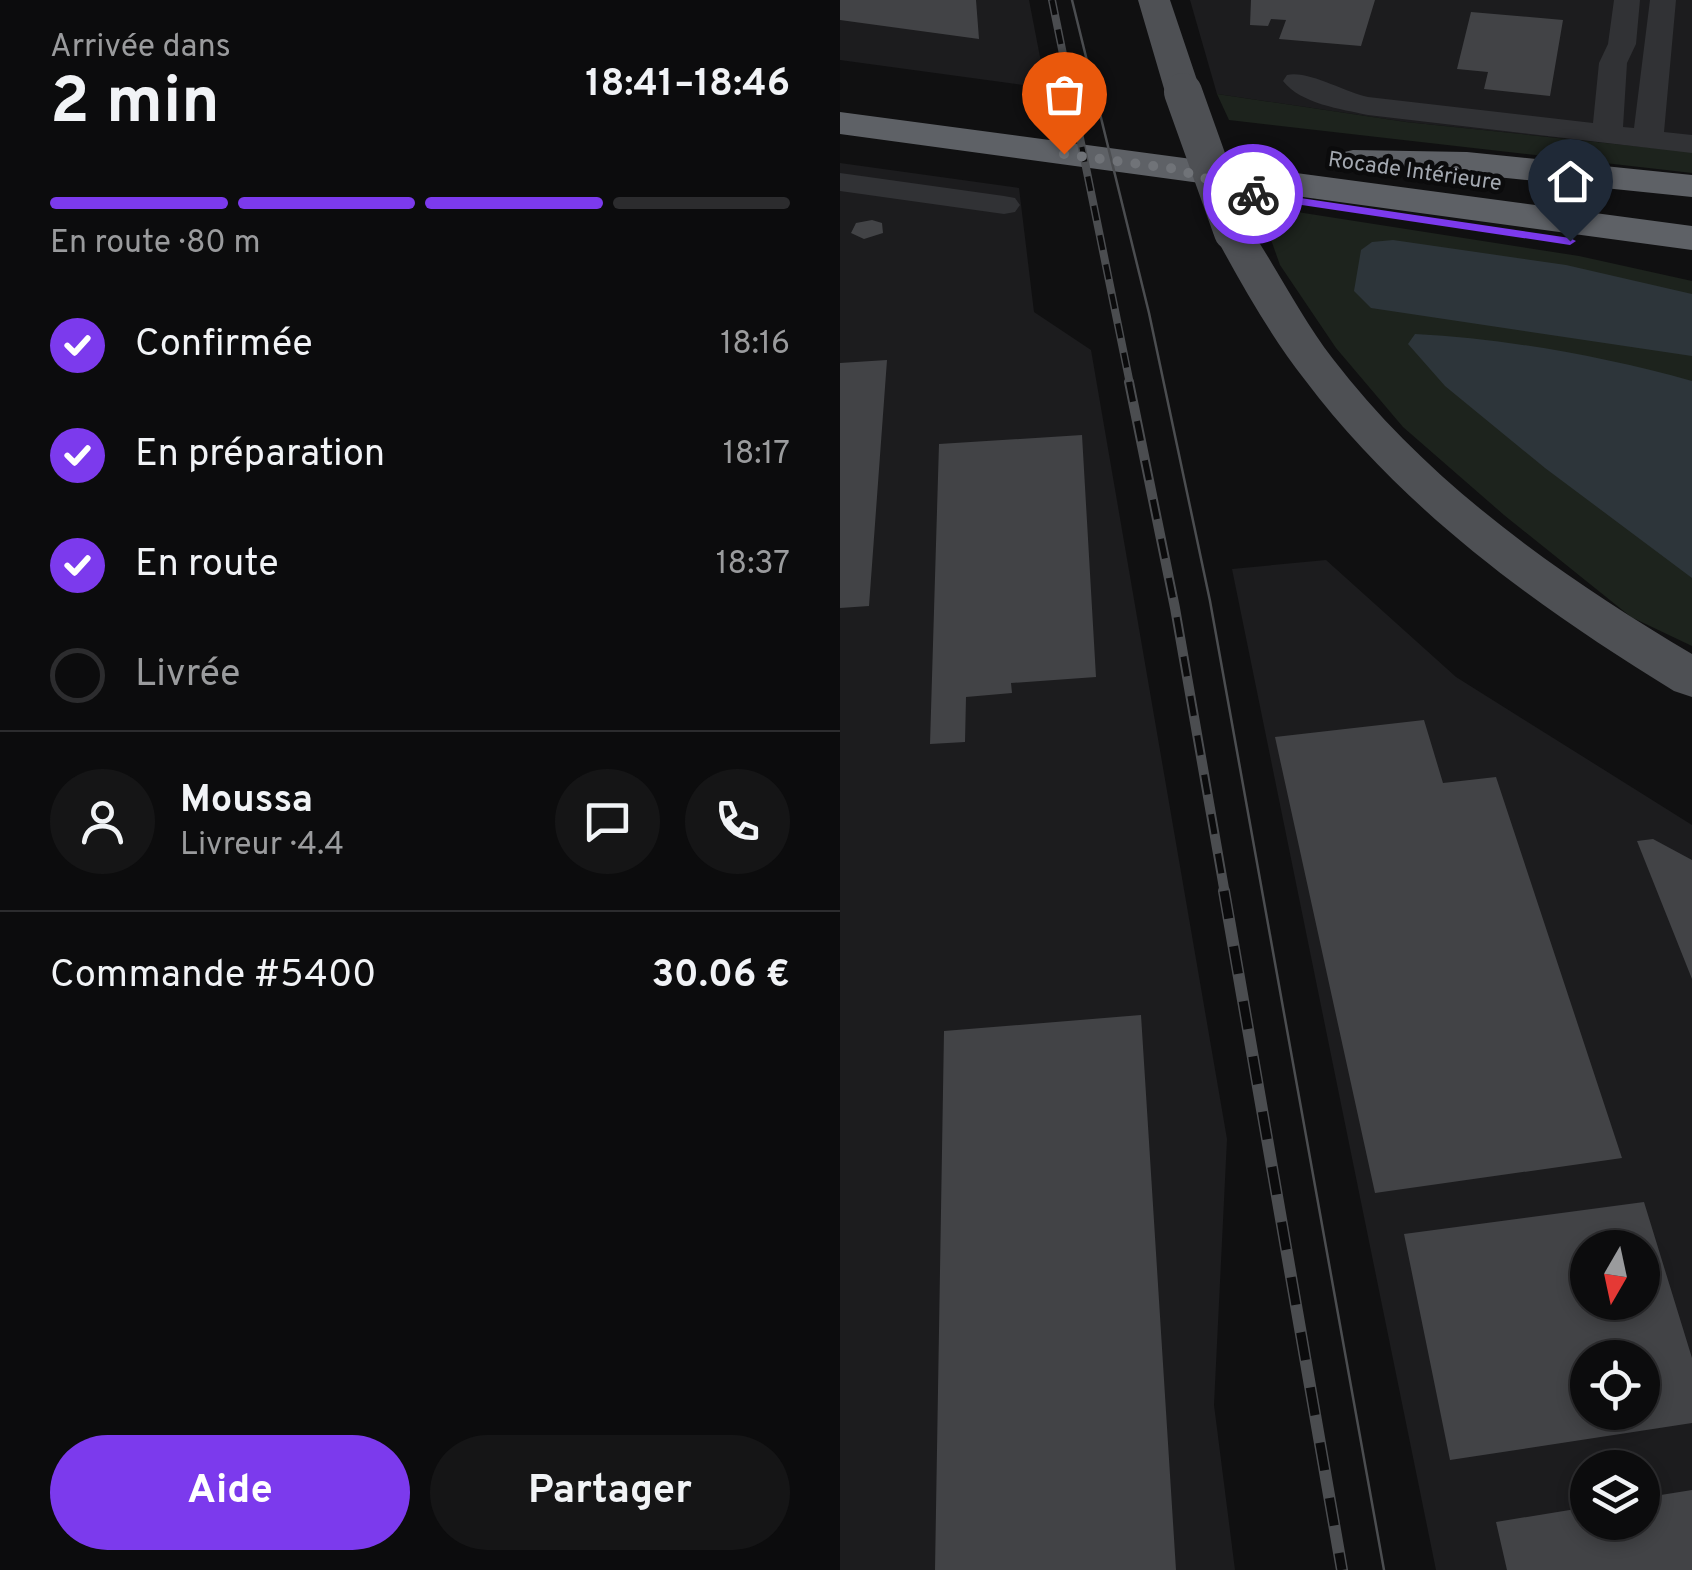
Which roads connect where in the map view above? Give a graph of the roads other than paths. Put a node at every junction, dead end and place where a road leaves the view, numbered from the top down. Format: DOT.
graph roads {
  1 [pos="1154,0"];
  2 [pos="1627,0"];
  3 [pos="1663,0"];
  4 [pos="1297,81"];
  5 [pos="840,95"];
  6 [pos="840,123"];
  7 [pos="1606,134"];
  8 [pos="1648,140"];
  9 [pos="1692,144"];
  10 [pos="1353,161"];
  11 [pos="1176,169"];
  12 [pos="840,182"];
  13 [pos="1692,186"];
  14 [pos="1004,205"];
  15 [pos="1692,206"];
  16 [pos="1692,238"];
  17 [pos="1692,266"];
  18 [pos="1692,678"];
  1 -- 18 [label="main road, bridge"];
  2 -- 7 [label="street"];
  3 -- 8 [label="street"];
  4 -- 7 [label="street"];
  5 -- 10 [label="highway, Rocade Intérieure"];
  6 -- 11 [label="highway"];
  7 -- 8 [label="street"];
  8 -- 9 [label="street"];
  10 -- 13 [label="highway"];
  10 -- 15 [label="highway, Rocade Intérieure"];
  11 -- 16 [label="highway"];
  11 -- 17 [label="highway"];
  12 -- 14 [label="street"];
}
